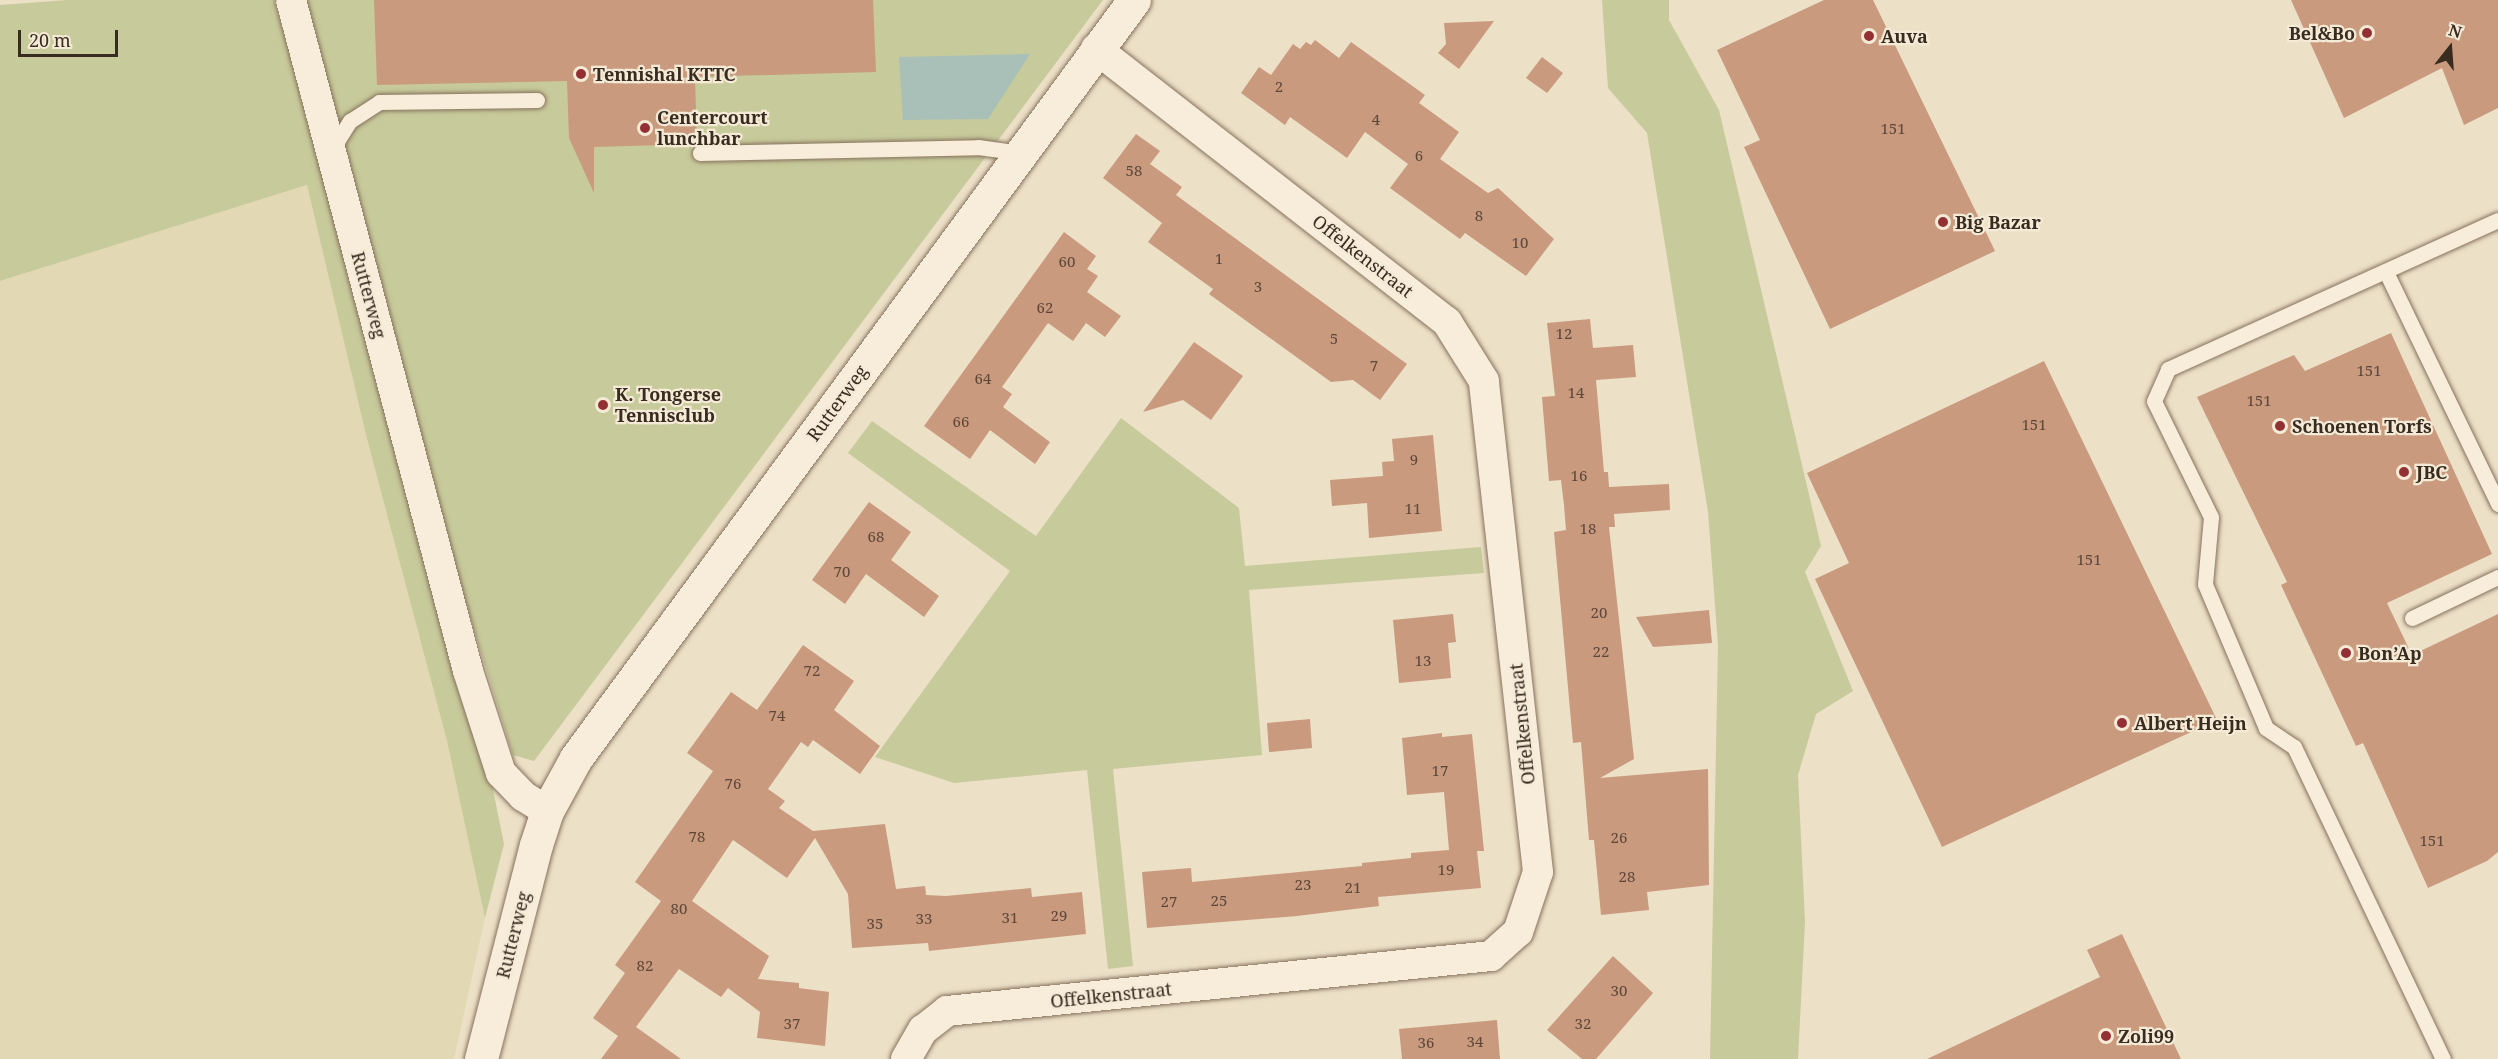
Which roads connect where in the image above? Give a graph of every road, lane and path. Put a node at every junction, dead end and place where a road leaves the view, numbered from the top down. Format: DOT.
graph roads {
  1 [pos="291,0"];
  2 [pos="1134,0"];
  3 [pos="1096,50"];
  4 [pos="537,100"];
  5 [pos="331,151"];
  6 [pos="700,153"];
  7 [pos="1021,153"];
  8 [pos="2498,220"];
  9 [pos="2386,272"];
  10 [pos="2498,504"];
  11 [pos="2498,577"];
  12 [pos="2412,618"];
  13 [pos="547,811"];
  14 [pos="481,1059"];
  15 [pos="906,1059"];
  16 [pos="2443,1059"];
  1 -- 5 [label="street, Rutterweg"];
  2 -- 3 [label="street, Rutterweg"];
  3 -- 7 [label="street, Rutterweg"];
  3 -- 15 [label="street, Offelkenstraat"];
  4 -- 5 [label="lane"];
  5 -- 13 [label="street, Rutterweg"];
  6 -- 7 [label="lane"];
  7 -- 13 [label="street, Rutterweg"];
  8 -- 9 [label="lane"];
  9 -- 10 [label="lane"];
  9 -- 16 [label="lane"];
  11 -- 12 [label="lane"];
  13 -- 14 [label="street, Rutterweg"];
}
